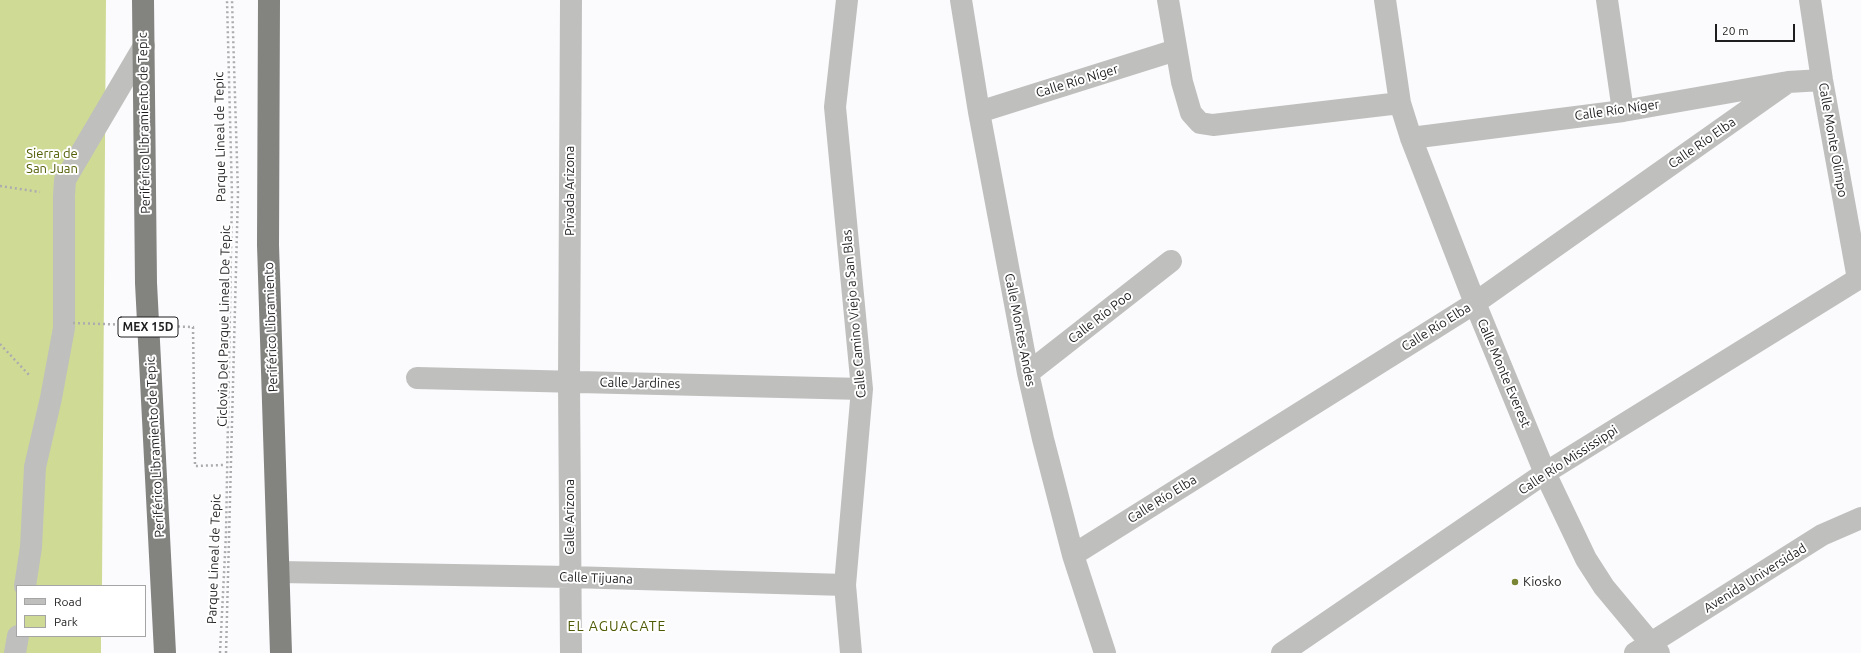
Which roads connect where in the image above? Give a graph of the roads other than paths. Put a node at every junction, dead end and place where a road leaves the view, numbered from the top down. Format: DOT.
graph roads {
  1 [pos="143,0"];
  2 [pos="269,0"];
  3 [pos="571,0"];
  4 [pos="847,0"];
  5 [pos="961,0"];
  6 [pos="1168,0"];
  7 [pos="1385,0"];
  8 [pos="1607,0"];
  9 [pos="1810,0"];
  10 [pos="144,46"];
  11 [pos="1176,50"];
  12 [pos="1822,80"];
  13 [pos="1788,82"];
  14 [pos="1400,103"];
  15 [pos="1622,111"];
  16 [pos="979,112"];
  17 [pos="1411,138"];
  18 [pos="1171,261"];
  19 [pos="1860,278"];
  20 [pos="1475,303"];
  21 [pos="1028,373"];
  22 [pos="417,378"];
  23 [pos="569,382"];
  24 [pos="862,389"];
  25 [pos="1545,473"];
  26 [pos="1861,518"];
  27 [pos="1072,555"];
  28 [pos="279,572"];
  29 [pos="570,577"];
  30 [pos="25,585"];
  31 [pos="845,585"];
  32 [pos="18,637"];
  33 [pos="1648,650"];
  34 [pos="15,653"];
  35 [pos="165,653"];
  36 [pos="281,653"];
  37 [pos="571,653"];
  38 [pos="851,653"];
  39 [pos="1105,653"];
  40 [pos="1282,653"];
  1 -- 10 [label="highway, Periférico Libramiento de Tepic / MEX 15D"];
  2 -- 28 [label="highway, Periférico Libramiento"];
  3 -- 23 [label="street, Privada Arizona"];
  4 -- 24 [label="street, Calle Camino Viejo a San Blas"];
  5 -- 16 [label="street, Calle Montes Andes"];
  6 -- 11 [label="street"];
  7 -- 14 [label="street, Calle Monte Everest"];
  8 -- 15 [label="street"];
  9 -- 12 [label="street, Calle Monte Olimpo"];
  10 -- 30 [label="street"];
  10 -- 35 [label="highway, Periférico Libramiento de Tepic / MEX 15D"];
  11 -- 14 [label="street"];
  11 -- 16 [label="street, Calle Río Níger"];
  12 -- 13 [label="street, Calle Río Níger"];
  12 -- 19 [label="street, Calle Monte Olimpo"];
  13 -- 15 [label="street, Calle Río Níger"];
  13 -- 20 [label="street, Calle Río Elba"];
  14 -- 17 [label="street, Calle Monte Everest"];
  15 -- 17 [label="street, Calle Río Níger"];
  16 -- 21 [label="street, Calle Montes Andes"];
  17 -- 20 [label="street, Calle Monte Everest"];
  18 -- 21 [label="street, Calle Río Poo"];
  19 -- 25 [label="street, Calle Río Mississippi"];
  20 -- 25 [label="street, Calle Monte Everest"];
  20 -- 27 [label="street, Calle Río Elba"];
  21 -- 27 [label="street, Calle Montes Andes"];
  22 -- 23 [label="street, Calle Jardines"];
  23 -- 24 [label="street, Calle Jardines"];
  23 -- 29 [label="street, Calle Arizona"];
  24 -- 31 [label="street, Calle Camino Viejo a San Blas"];
  25 -- 33 [label="street, Calle Monte Everest"];
  25 -- 40 [label="street, Calle Río Mississippi"];
  26 -- 33 [label="street, Avenida Universidad"];
  27 -- 39 [label="street, Calle Montes Andes"];
  28 -- 29 [label="street, Calle Tijuana"];
  28 -- 36 [label="highway, Periférico Libramiento"];
  29 -- 31 [label="street, Calle Tijuana"];
  29 -- 37 [label="street, Calle Arizona"];
  31 -- 38 [label="street, Calle Camino Viejo a San Blas"];
  32 -- 34 [label="street"];
}
